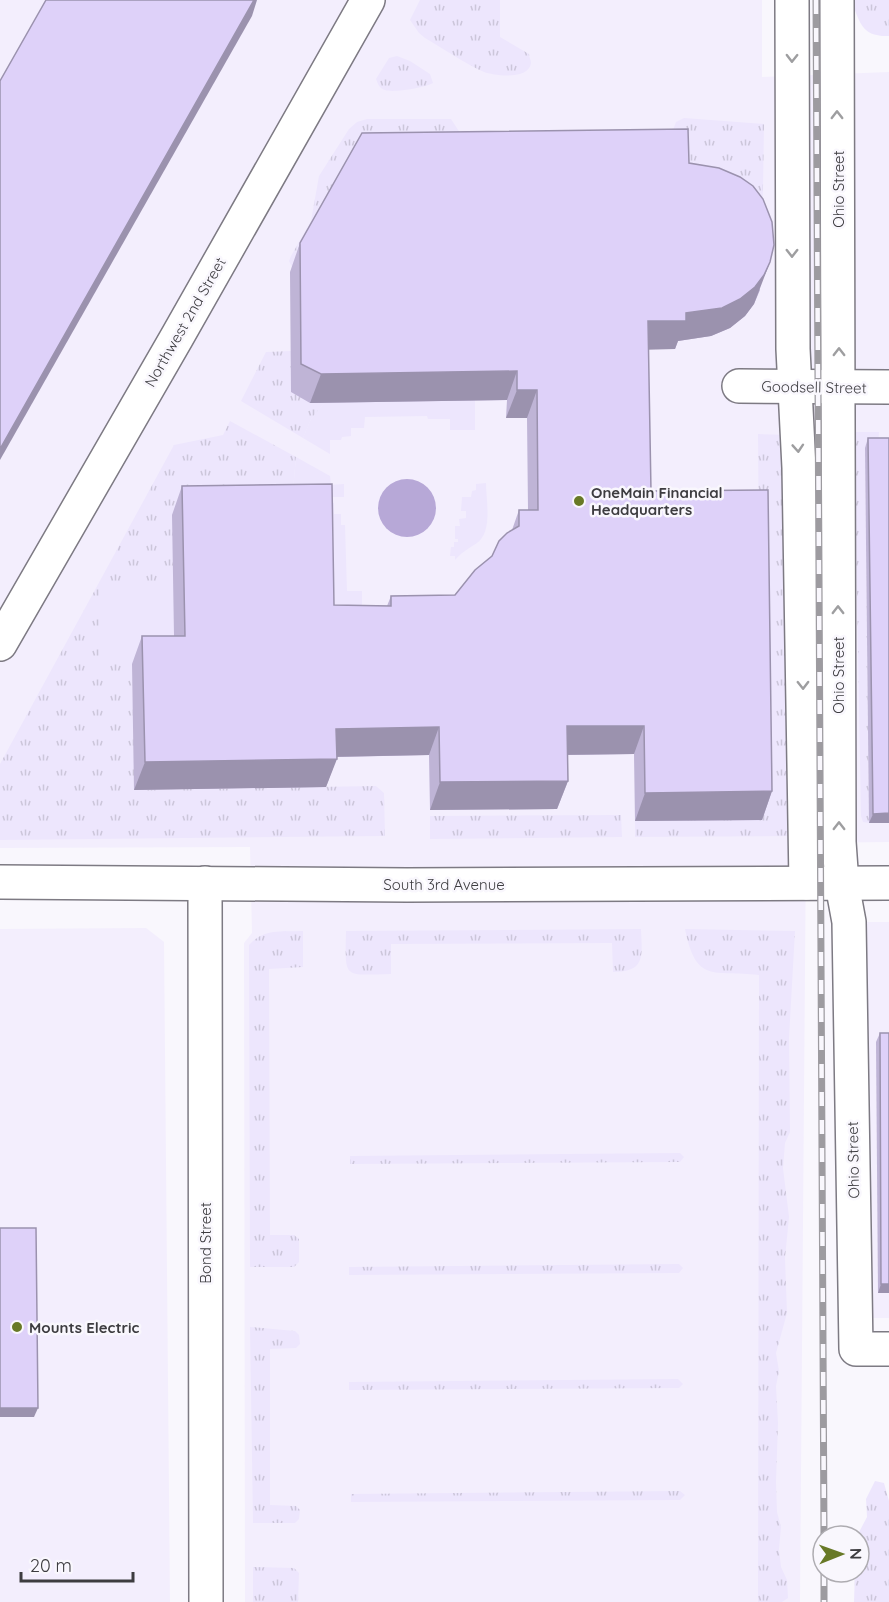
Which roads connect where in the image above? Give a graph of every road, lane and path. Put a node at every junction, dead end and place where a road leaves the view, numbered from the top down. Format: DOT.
graph roads {
  1 [pos="368,0"];
  2 [pos="792,0"];
  3 [pos="837,0"];
  4 [pos="739,386"];
  5 [pos="794,387"];
  6 [pos="839,387"];
  7 [pos="889,387"];
  8 [pos="0,644"];
  9 [pos="0,882"];
  10 [pos="205,883"];
  11 [pos="806,883"];
  12 [pos="889,883"];
  13 [pos="842,884"];
  14 [pos="889,1349"];
  15 [pos="206,1602"];
  1 -- 8 [label="street, Northwest 2nd Street"];
  2 -- 5 [label="street, one-way"];
  6 -- 3 [label="street, Ohio Street, one-way"];
  4 -- 5 [label="street, Goodsell Street"];
  5 -- 6 [label="street, Goodsell Street"];
  5 -- 11 [label="street, one-way"];
  6 -- 7 [label="street, Goodsell Street"];
  13 -- 6 [label="street, Ohio Street, one-way"];
  9 -- 10 [label="street, South 3rd Avenue"];
  10 -- 11 [label="street, South 3rd Avenue"];
  10 -- 15 [label="street, Bond Street"];
  11 -- 13 [label="street, South 3rd Avenue"];
  12 -- 13 [label="street, South 3rd Avenue"];
  13 -- 14 [label="street, Ohio Street"];
}
